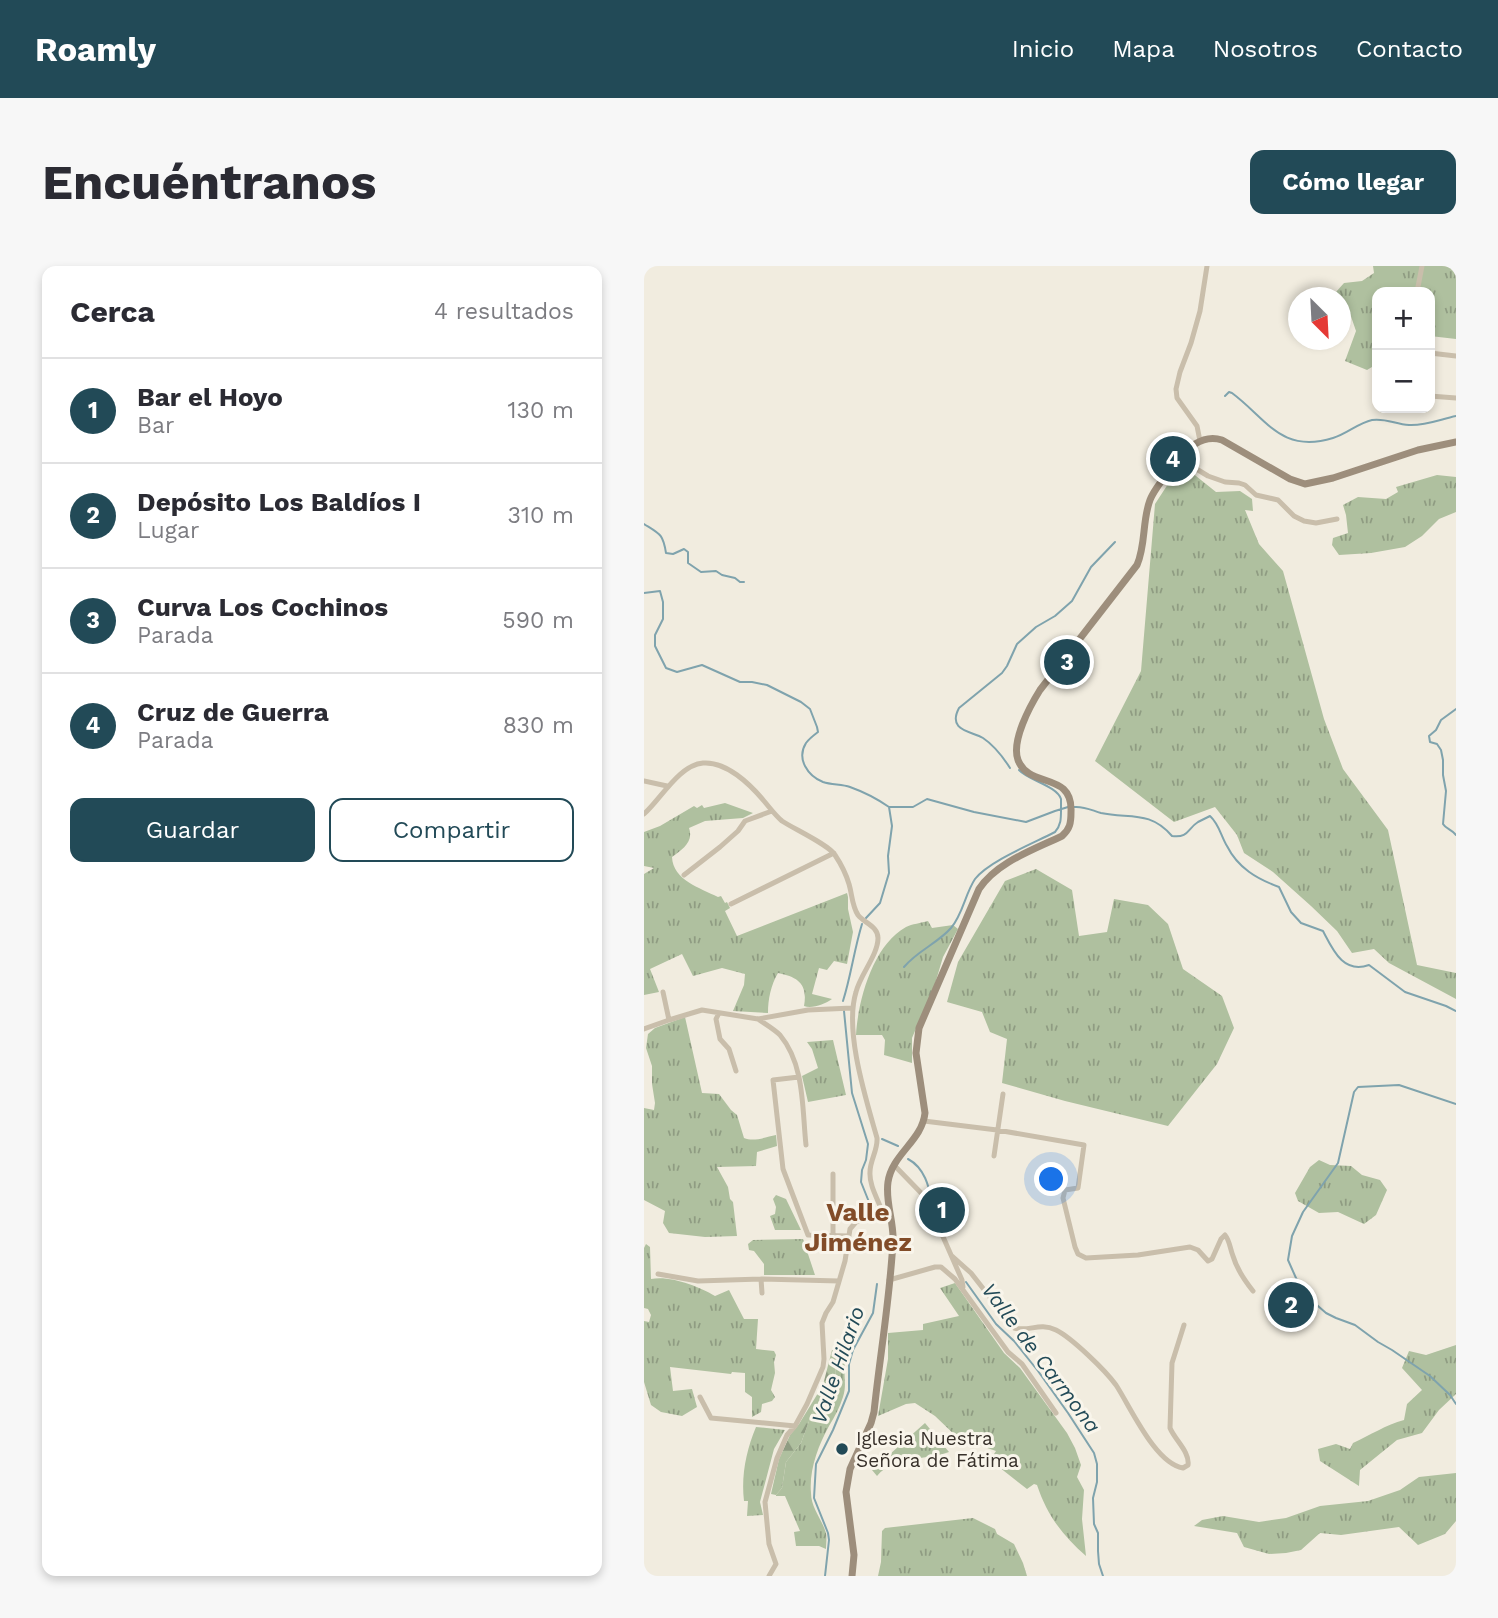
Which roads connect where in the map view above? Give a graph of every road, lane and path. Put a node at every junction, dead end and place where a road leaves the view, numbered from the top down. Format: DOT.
graph roads {
  1 [pos="1207,266"];
  2 [pos="1422,266"];
  3 [pos="1417,287"];
  4 [pos="1435,354"];
  5 [pos="1456,356"];
  6 [pos="1435,396"];
  7 [pos="1456,398"];
  8 [pos="1200,441"];
  9 [pos="1456,442"];
  10 [pos="1180,459"];
  11 [pos="1337,519"];
  12 [pos="644,781"];
  13 [pos="667,786"];
  14 [pos="772,810"];
  15 [pos="644,814"];
  16 [pos="834,853"];
  17 [pos="684,875"];
  18 [pos="731,904"];
  19 [pos="663,992"];
  20 [pos="852,1008"];
  21 [pos="719,1013"];
  22 [pos="758,1018"];
  23 [pos="669,1020"];
  24 [pos="644,1029"];
  25 [pos="736,1071"];
  26 [pos="799,1077"];
  27 [pos="1003,1094"];
  28 [pos="924,1121"];
  29 [pos="997,1130"];
  30 [pos="806,1145"];
  31 [pos="994,1156"];
  32 [pos="894,1165"];
  33 [pos="833,1174"];
  34 [pos="888,1216"];
  35 [pos="833,1235"];
  36 [pos="848,1236"];
  37 [pos="952,1256"];
  38 [pos="658,1274"];
  39 [pos="761,1279"];
  40 [pos="889,1280"];
  41 [pos="839,1281"];
  42 [pos="963,1291"];
  43 [pos="1254,1291"];
  44 [pos="762,1293"];
  45 [pos="1184,1325"];
  46 [pos="699,1397"];
  47 [pos="1056,1412"];
  48 [pos="795,1426"];
  49 [pos="769,1576"];
  50 [pos="852,1576"];
  1 -- 8 [label="street"];
  2 -- 3 [label="street"];
  4 -- 5 [label="street"];
  6 -- 7 [label="street"];
  8 -- 9 [label="main road"];
  8 -- 10 [label="main road"];
  10 -- 11 [label="street"];
  10 -- 28 [label="main road"];
  12 -- 13 [label="street"];
  13 -- 14 [label="street"];
  13 -- 15 [label="street"];
  14 -- 16 [label="street"];
  14 -- 17 [label="street"];
  16 -- 18 [label="street"];
  16 -- 20 [label="street"];
  19 -- 23 [label="street"];
  20 -- 22 [label="street"];
  20 -- 34 [label="street"];
  21 -- 22 [label="street"];
  21 -- 23 [label="street"];
  21 -- 25 [label="street"];
  22 -- 26 [label="street"];
  23 -- 24 [label="street"];
  26 -- 30 [label="street"];
  26 -- 35 [label="street"];
  27 -- 29 [label="street"];
  28 -- 29 [label="street"];
  28 -- 32 [label="main road"];
  29 -- 31 [label="street"];
  29 -- 43 [label="street"];
  32 -- 34 [label="main road"];
  32 -- 37 [label="street"];
  33 -- 35 [label="street"];
  34 -- 36 [label="street"];
  34 -- 40 [label="main road"];
  35 -- 36 [label="street"];
  36 -- 41 [label="street"];
  37 -- 42 [label="street"];
  37 -- 45 [label="street"];
  38 -- 39 [label="street"];
  39 -- 41 [label="street"];
  39 -- 44 [label="street"];
  40 -- 42 [label="street"];
  40 -- 50 [label="main road"];
  41 -- 48 [label="street"];
  42 -- 47 [label="street"];
  46 -- 48 [label="street"];
  48 -- 49 [label="street"];
}
